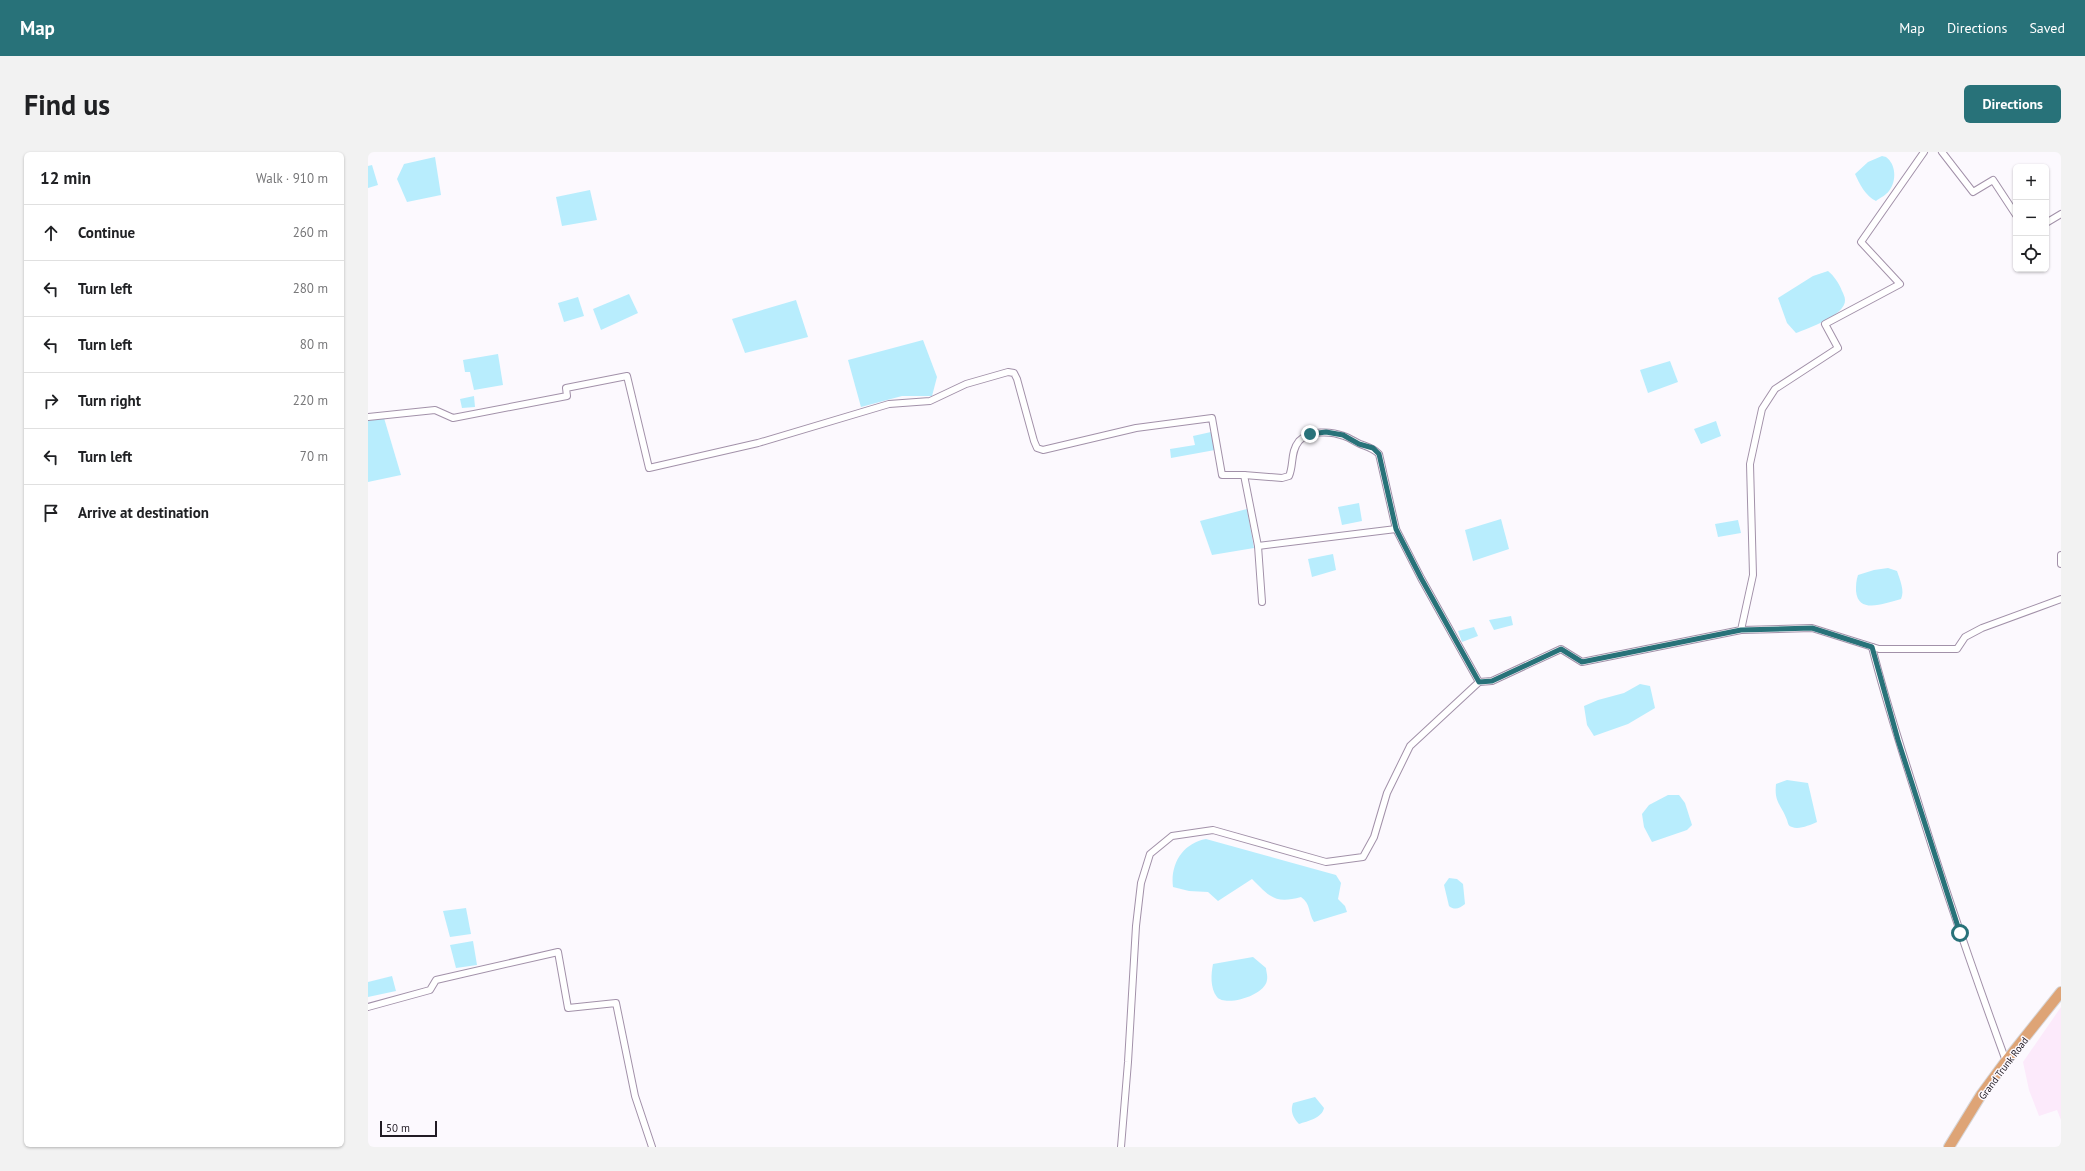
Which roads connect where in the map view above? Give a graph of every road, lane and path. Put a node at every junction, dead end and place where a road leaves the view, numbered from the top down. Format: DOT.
graph roads {
  1 [pos="1924,152"];
  2 [pos="1942,152"];
  3 [pos="2013,210"];
  4 [pos="2061,214"];
  5 [pos="2049,221"];
  6 [pos="368,417"];
  7 [pos="1244,475"];
  8 [pos="1396,529"];
  9 [pos="1258,546"];
  10 [pos="2061,555"];
  11 [pos="2061,564"];
  12 [pos="2061,599"];
  13 [pos="1262,602"];
  14 [pos="1741,630"];
  15 [pos="1872,647"];
  16 [pos="1479,682"];
  17 [pos="2061,992"];
  18 [pos="368,1007"];
  19 [pos="2006,1061"];
  20 [pos="652,1147"];
  21 [pos="1121,1147"];
  22 [pos="1949,1147"];
  1 -- 14 [label="street"];
  2 -- 3 [label="street"];
  4 -- 5 [label="street"];
  6 -- 7 [label="street"];
  7 -- 8 [label="street"];
  7 -- 9 [label="street"];
  8 -- 9 [label="street"];
  8 -- 16 [label="street"];
  9 -- 13 [label="street"];
  10 -- 11 [label="street"];
  12 -- 15 [label="street"];
  14 -- 15 [label="street"];
  14 -- 16 [label="street"];
  15 -- 19 [label="street"];
  16 -- 21 [label="street"];
  17 -- 19 [label="highway, Grand Trunk Road"];
  18 -- 20 [label="street"];
  19 -- 22 [label="highway, Grand Trunk Road"];
}
